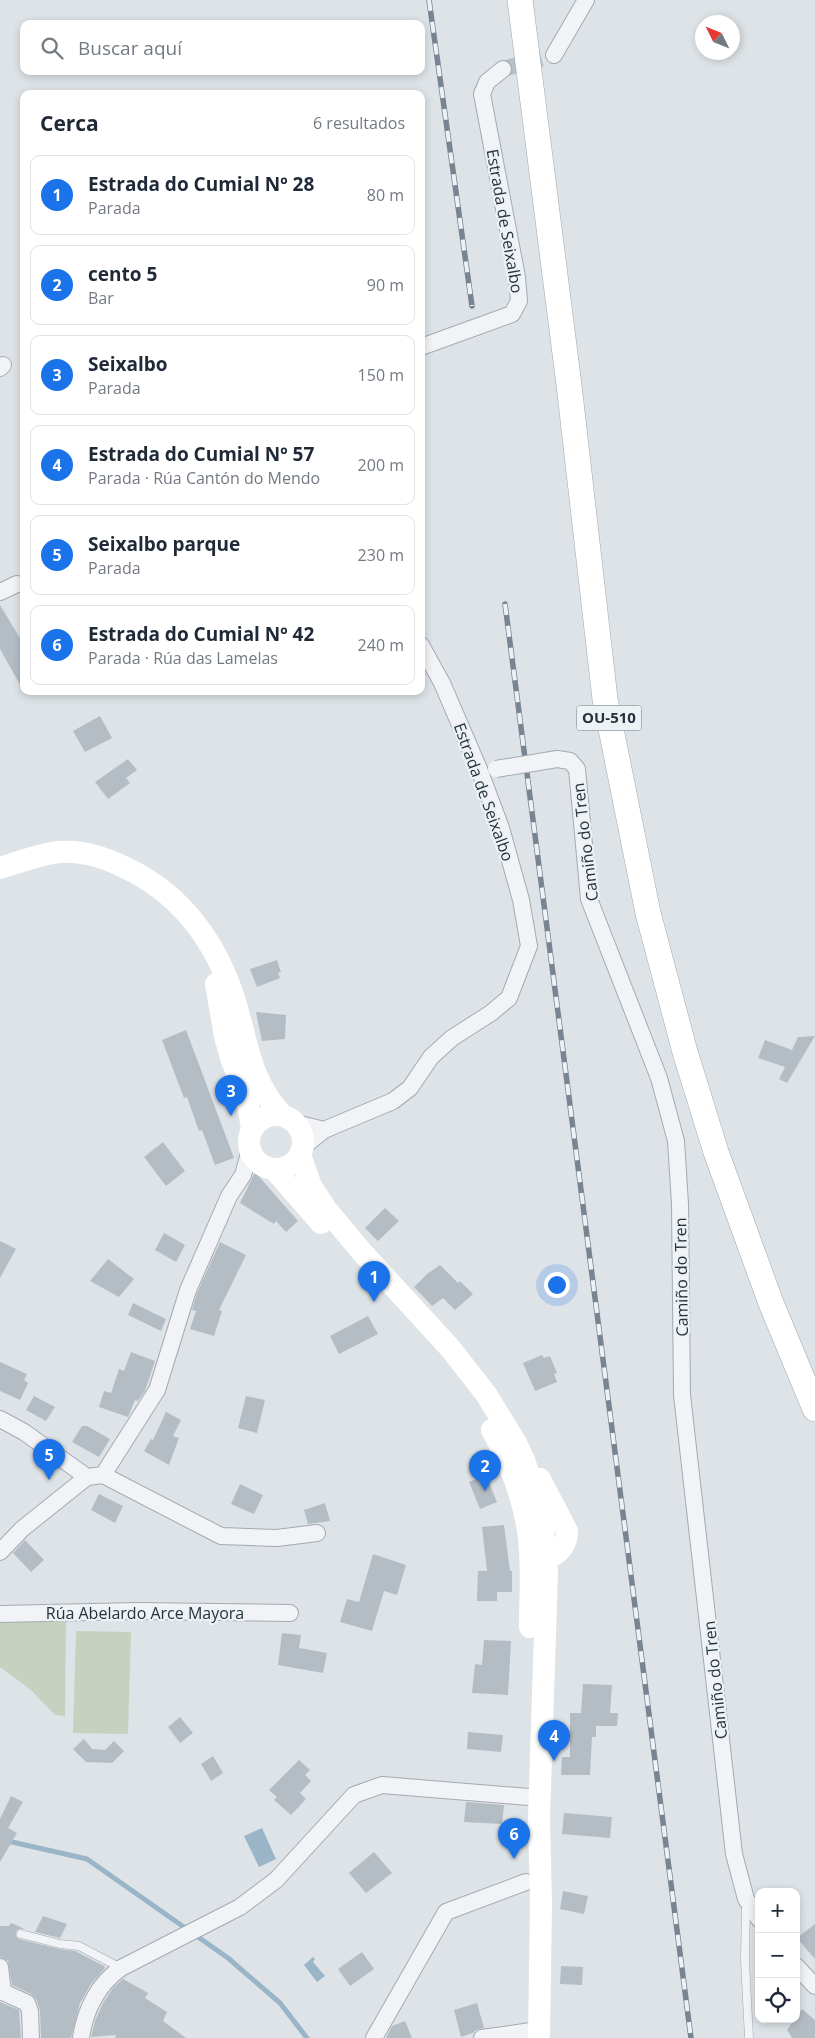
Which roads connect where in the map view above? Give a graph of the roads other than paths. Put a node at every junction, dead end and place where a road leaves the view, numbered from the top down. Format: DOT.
graph roads {
  1 [pos="520,0"];
  2 [pos="586,0"];
  3 [pos="554,55"];
  4 [pos="503,69"];
  5 [pos="425,346"];
  6 [pos="17,584"];
  7 [pos="0,592"];
  8 [pos="425,652"];
  9 [pos="479,769"];
  10 [pos="0,868"];
  11 [pos="0,880"];
  12 [pos="290,1119"];
  13 [pos="324,1130"];
  14 [pos="302,1151"];
  15 [pos="256,1157"];
  16 [pos="815,1409"];
  17 [pos="481,1410"];
  18 [pos="0,1419"];
  19 [pos="103,1475"];
  20 [pos="86,1477"];
  21 [pos="546,1521"];
  22 [pos="317,1533"];
  23 [pos="0,1552"];
  24 [pos="542,1557"];
  25 [pos="290,1613"];
  26 [pos="0,1614"];
  27 [pos="530,1627"];
  28 [pos="529,1797"];
  29 [pos="526,1882"];
  30 [pos="746,1899"];
  31 [pos="755,1913"];
  32 [pos="21,1934"];
  33 [pos="0,1968"];
  34 [pos="121,1968"];
  35 [pos="800,1970"];
  36 [pos="815,1986"];
  37 [pos="1,1992"];
  38 [pos="530,2035"];
  39 [pos="31,2038"];
  40 [pos="80,2038"];
  41 [pos="374,2038"];
  42 [pos="482,2038"];
  43 [pos="749,2038"];
  1 -- 16 [label="main road, OU-510"];
  2 -- 3 [label="street"];
  4 -- 5 [label="street, Estrada de Seixalbo"];
  6 -- 7 [label="street"];
  8 -- 9 [label="street, Estrada de Seixalbo"];
  9 -- 13 [label="street, Estrada de Seixalbo"];
  9 -- 30 [label="street, Camiño do Tren, bridge"];
  10 -- 12 [label="street"];
  11 -- 15 [label="street"];
  12 -- 13 [label="street"];
  12 -- 14 [label="street"];
  12 -- 15 [label="street"];
  13 -- 14 [label="street"];
  14 -- 15 [label="street"];
  14 -- 21 [label="street"];
  15 -- 17 [label="street"];
  15 -- 19 [label="street"];
  17 -- 21 [label="street"];
  17 -- 27 [label="street"];
  18 -- 20 [label="street"];
  19 -- 20 [label="street"];
  19 -- 22 [label="street"];
  20 -- 23 [label="street"];
  21 -- 24 [label="street"];
  24 -- 27 [label="street"];
  24 -- 38 [label="street"];
  25 -- 26 [label="street, Rúa Abelardo Arce Mayora"];
  27 -- 28 [label="street"];
  28 -- 29 [label="street"];
  28 -- 34 [label="street"];
  29 -- 38 [label="street"];
  29 -- 41 [label="street"];
  30 -- 31 [label="street, Camiño do Tren"];
  30 -- 43 [label="lane"];
  32 -- 34 [label="lane"];
  33 -- 37 [label="street"];
  34 -- 40 [label="street"];
  35 -- 36 [label="street"];
  37 -- 39 [label="street"];
  38 -- 42 [label="street"];
}
